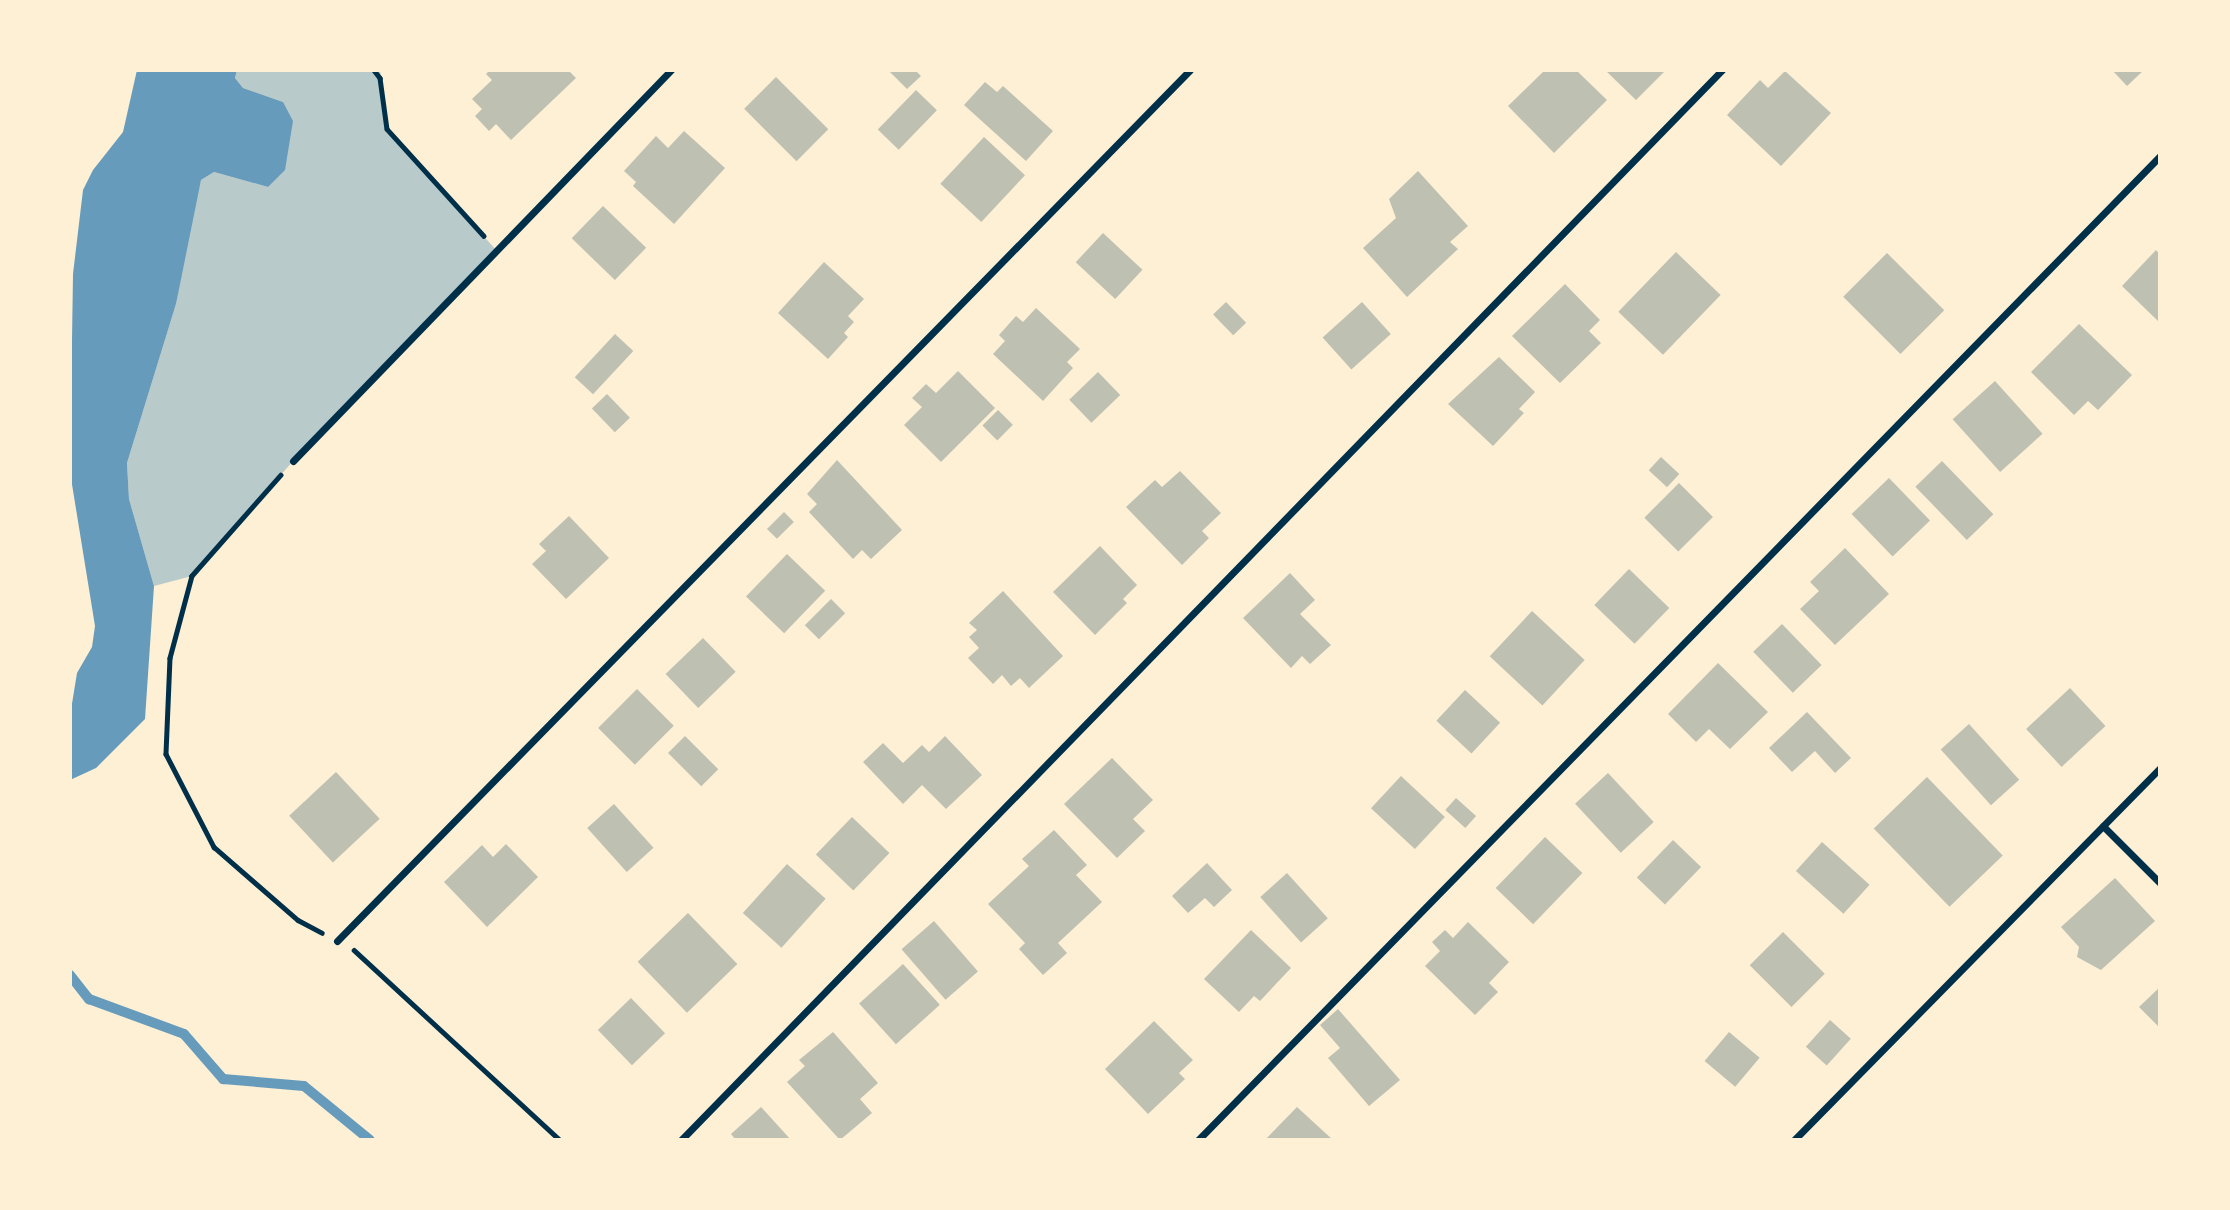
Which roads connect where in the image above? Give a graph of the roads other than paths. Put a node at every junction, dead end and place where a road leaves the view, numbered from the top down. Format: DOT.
graph roads {
  1 [pos="671,70"];
  2 [pos="1190,70"];
  3 [pos="1722,70"];
  4 [pos="2160,156"];
  5 [pos="293,461"];
  6 [pos="2160,768"];
  7 [pos="2103,826"];
  8 [pos="2160,883"];
  9 [pos="337,941"];
  10 [pos="681,1140"];
  11 [pos="1198,1140"];
  12 [pos="1794,1140"];
  1 -- 5 [label="street"];
  2 -- 9 [label="street"];
  3 -- 10 [label="street"];
  4 -- 11 [label="street"];
  6 -- 7 [label="street"];
  7 -- 8 [label="street"];
  7 -- 12 [label="street"];
}
